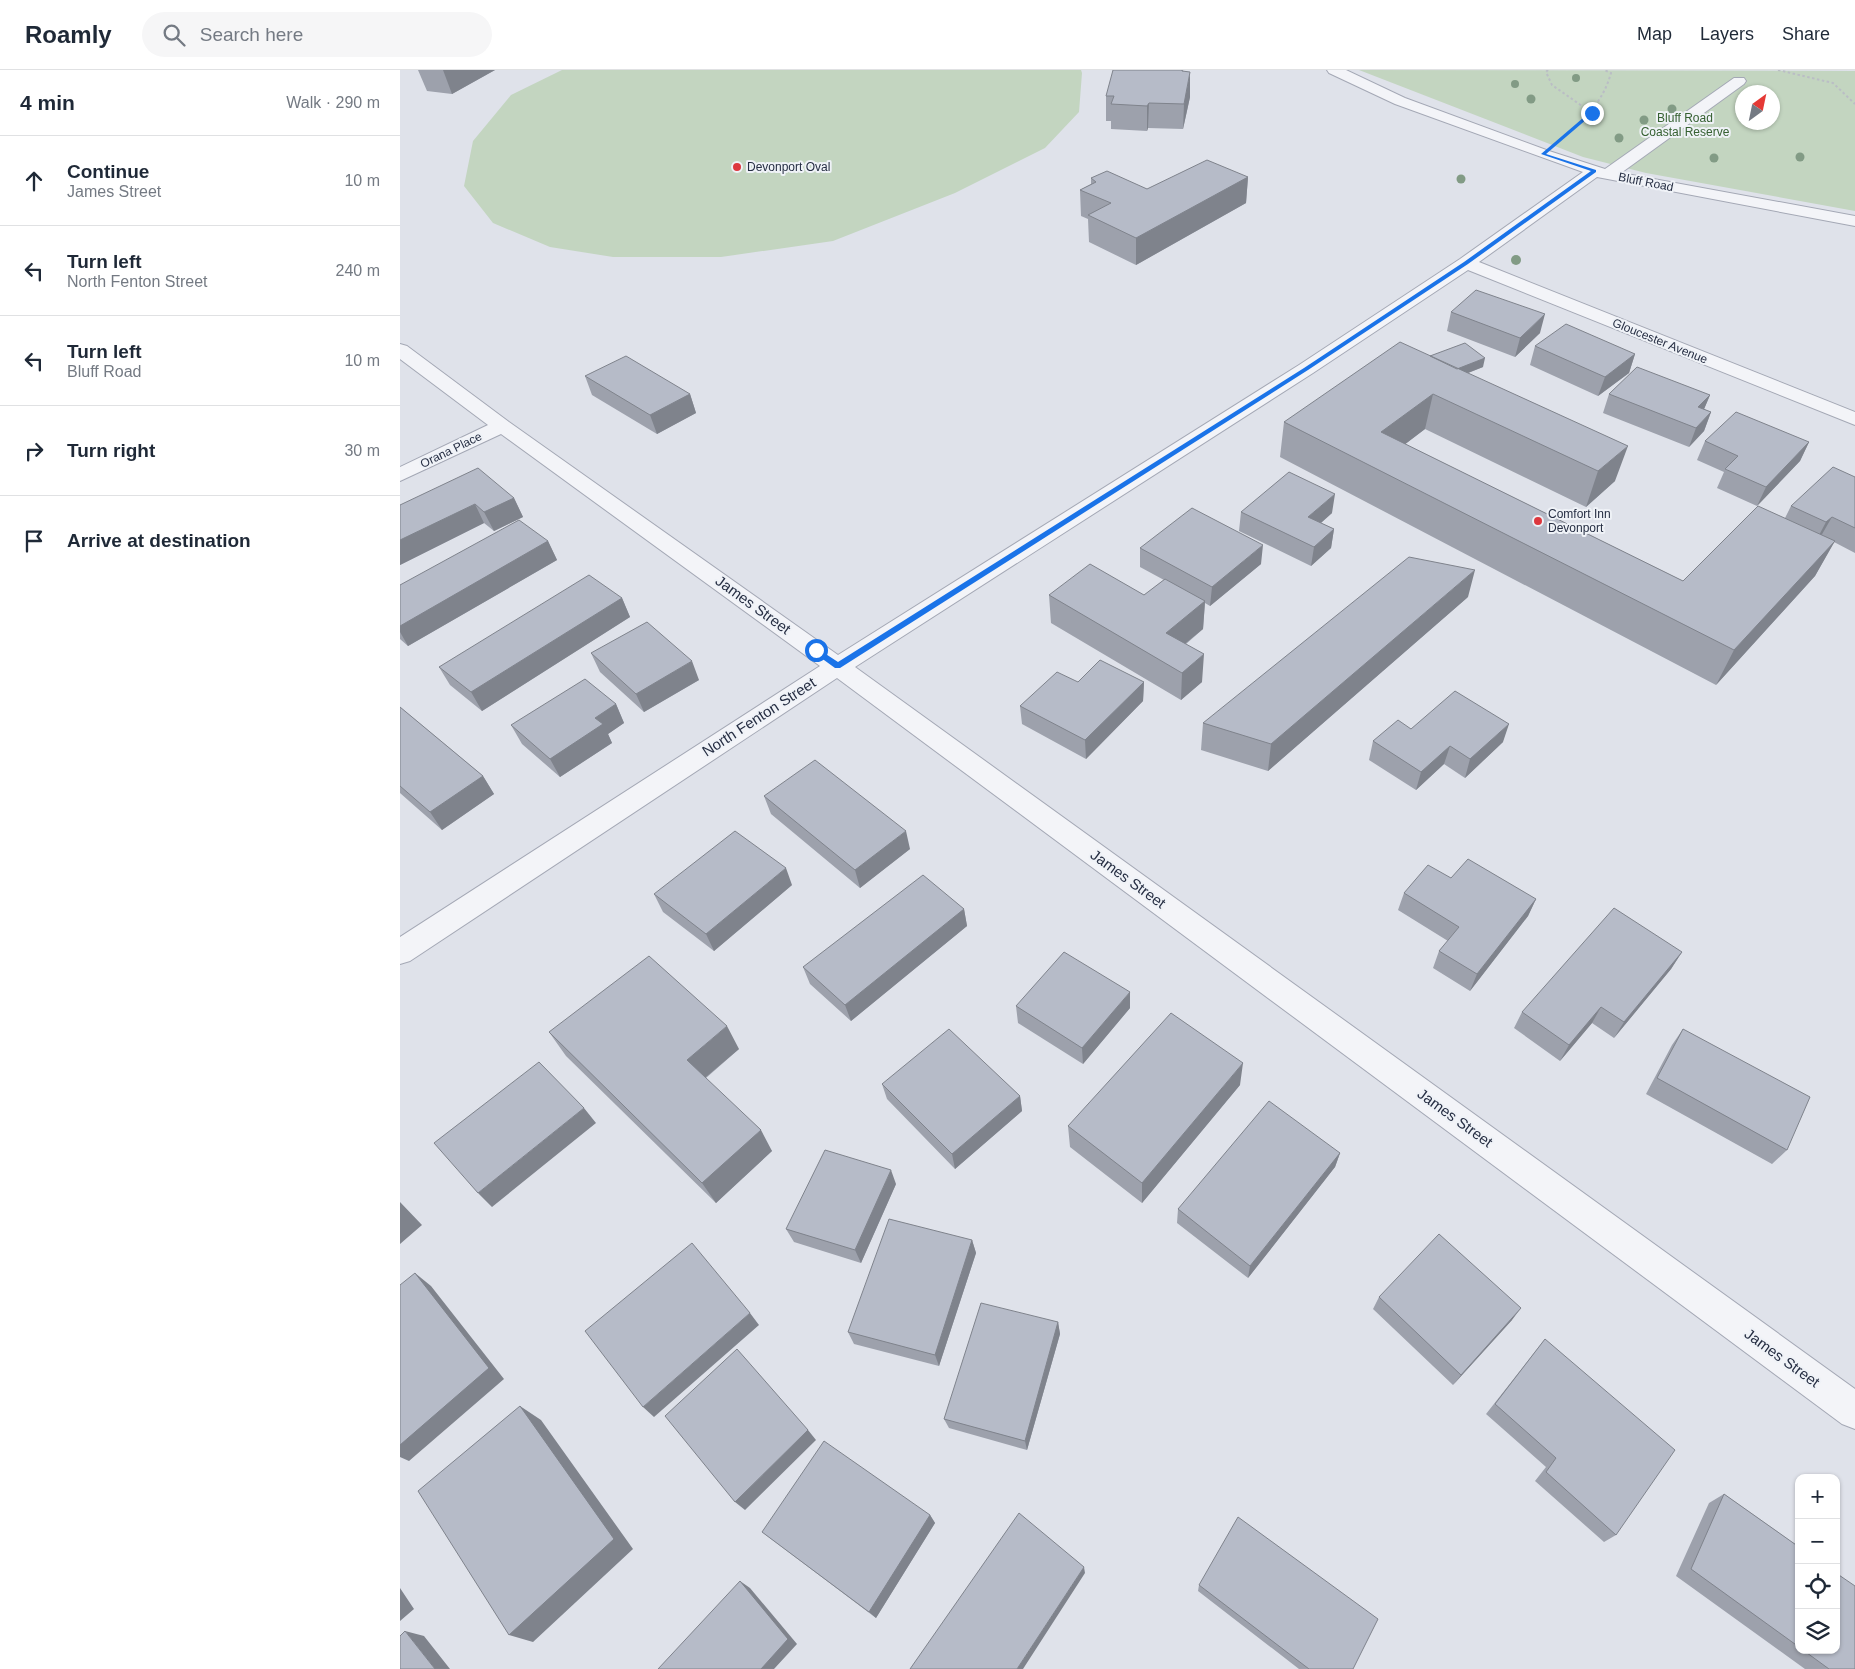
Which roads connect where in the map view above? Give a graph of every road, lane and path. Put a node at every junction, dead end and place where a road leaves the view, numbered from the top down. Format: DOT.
graph roads {
  1 [pos="1334,70"];
  2 [pos="1548,70"];
  3 [pos="1604,70"];
  4 [pos="1778,70"];
  5 [pos="1739,81"];
  6 [pos="1855,104"];
  7 [pos="1592,113"];
  8 [pos="1543,154"];
  9 [pos="1601,173"];
  10 [pos="1855,221"];
  11 [pos="1466,263"];
  12 [pos="400,350"];
  13 [pos="1855,418"];
  14 [pos="502,426"];
  15 [pos="400,475"];
  16 [pos="838,666"];
  17 [pos="400,952"];
  18 [pos="1855,1411"];
  1 -- 8 [label="street, Bluff Road"];
  2 -- 7 [label="path"];
  3 -- 7 [label="path"];
  4 -- 6 [label="path"];
  5 -- 9 [label="street, North Fenton Street"];
  7 -- 8 [label="path"];
  8 -- 9 [label="street, Bluff Road"];
  9 -- 10 [label="street, Bluff Road"];
  9 -- 11 [label="street, North Fenton Street"];
  11 -- 13 [label="street, Gloucester Avenue"];
  11 -- 16 [label="street, North Fenton Street"];
  12 -- 14 [label="street, James Street"];
  14 -- 15 [label="street, Orana Place"];
  14 -- 16 [label="street, James Street"];
  16 -- 17 [label="street, North Fenton Street"];
  16 -- 18 [label="street, James Street"];
}
